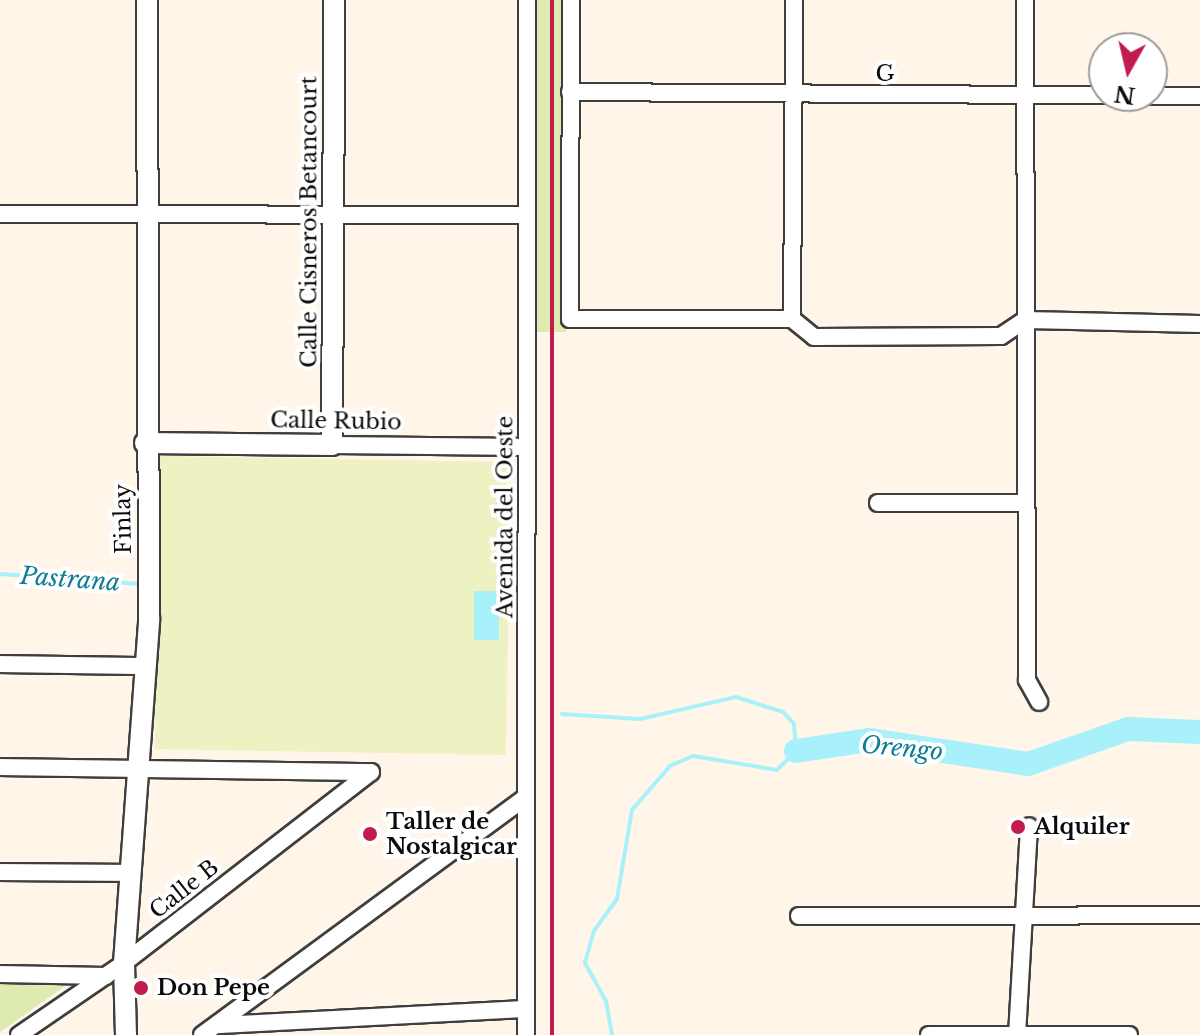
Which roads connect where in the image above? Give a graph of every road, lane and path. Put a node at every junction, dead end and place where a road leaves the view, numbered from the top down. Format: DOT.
graph roads {
  1 [pos="147,0"];
  2 [pos="334,0"];
  3 [pos="527,0"];
  4 [pos="571,0"];
  5 [pos="794,0"];
  6 [pos="1025,0"];
  7 [pos="570,92"];
  8 [pos="792,96"];
  9 [pos="1023,96"];
  10 [pos="1200,96"];
  11 [pos="0,214"];
  12 [pos="146,214"];
  13 [pos="333,214"];
  14 [pos="527,215"];
  15 [pos="792,319"];
  16 [pos="1025,320"];
  17 [pos="1200,324"];
  18 [pos="145,443"];
  19 [pos="332,445"];
  20 [pos="527,447"];
  21 [pos="878,503"];
  22 [pos="1026,503"];
  23 [pos="0,664"];
  24 [pos="147,666"];
  25 [pos="1039,702"];
  26 [pos="139,766"];
  27 [pos="0,767"];
  28 [pos="526,797"];
  29 [pos="1029,826"];
  30 [pos="0,872"];
  31 [pos="131,873"];
  32 [pos="1021,915"];
  33 [pos="1200,915"];
  34 [pos="799,916"];
  35 [pos="118,972"];
  36 [pos="0,974"];
  37 [pos="526,1009"];
  38 [pos="217,1025"];
  39 [pos="1017,1034"];
  40 [pos="19,1035"];
  41 [pos="126,1035"];
  42 [pos="202,1035"];
  43 [pos="526,1035"];
  44 [pos="929,1035"];
  45 [pos="1129,1035"];
  1 -- 12 [label="street, Finlay"];
  2 -- 13 [label="street, Calle Cisneros Betancourt"];
  3 -- 14 [label="street, Avenida del Oeste"];
  4 -- 7 [label="street"];
  5 -- 8 [label="street"];
  6 -- 9 [label="street"];
  7 -- 8 [label="street, G"];
  7 -- 15 [label="street"];
  8 -- 9 [label="street, G"];
  8 -- 15 [label="street"];
  9 -- 10 [label="street, G"];
  9 -- 16 [label="street"];
  11 -- 12 [label="street"];
  12 -- 13 [label="street"];
  12 -- 18 [label="street, Finlay"];
  13 -- 14 [label="street"];
  13 -- 19 [label="street, Calle Cisneros Betancourt"];
  14 -- 20 [label="street, Avenida del Oeste"];
  15 -- 16 [label="street"];
  16 -- 17 [label="street"];
  16 -- 22 [label="street"];
  18 -- 19 [label="street, Calle Rubio"];
  18 -- 24 [label="street, Finlay"];
  19 -- 20 [label="street, Calle Rubio"];
  20 -- 28 [label="street, Avenida del Oeste"];
  21 -- 22 [label="street"];
  22 -- 25 [label="street"];
  23 -- 24 [label="street"];
  24 -- 26 [label="street, Finlay"];
  26 -- 27 [label="street"];
  26 -- 31 [label="street, Finlay"];
  26 -- 35 [label="street, Calle B"];
  28 -- 37 [label="street, Avenida del Oeste"];
  28 -- 38 [label="street"];
  29 -- 32 [label="street"];
  30 -- 31 [label="street"];
  31 -- 35 [label="street, Finlay"];
  32 -- 33 [label="street"];
  32 -- 34 [label="street"];
  32 -- 39 [label="street"];
  35 -- 36 [label="street"];
  35 -- 40 [label="street, Calle B"];
  35 -- 41 [label="street, Finlay"];
  37 -- 38 [label="street"];
  37 -- 43 [label="street, Avenida del Oeste"];
  38 -- 42 [label="street"];
  39 -- 44 [label="street"];
  39 -- 45 [label="street"];
}
